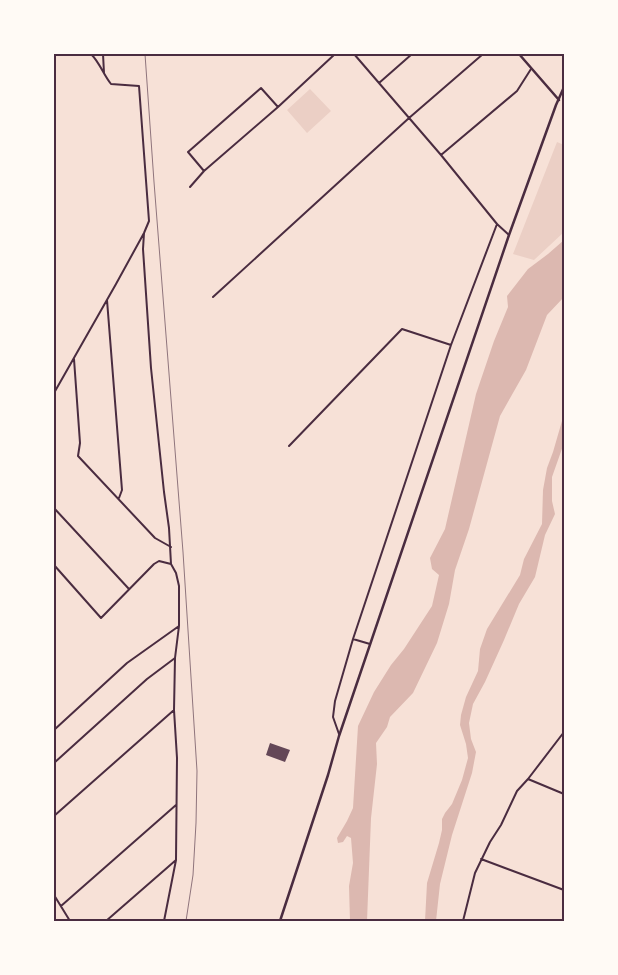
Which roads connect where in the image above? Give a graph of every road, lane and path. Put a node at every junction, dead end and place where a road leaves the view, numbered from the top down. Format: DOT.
graph roads {
  1 [pos="91,54"];
  2 [pos="103,54"];
  3 [pos="336,54"];
  4 [pos="354,54"];
  5 [pos="412,54"];
  6 [pos="483,54"];
  7 [pos="519,54"];
  8 [pos="532,68"];
  9 [pos="104,75"];
  10 [pos="379,84"];
  11 [pos="564,87"];
  12 [pos="559,100"];
  13 [pos="278,107"];
  14 [pos="409,118"];
  15 [pos="441,154"];
  16 [pos="204,171"];
  17 [pos="190,187"];
  18 [pos="497,224"];
  19 [pos="144,233"];
  20 [pos="509,235"];
  21 [pos="212,297"];
  22 [pos="107,300"];
  23 [pos="451,345"];
  24 [pos="74,359"];
  25 [pos="54,393"];
  26 [pos="289,446"];
  27 [pos="119,498"];
  28 [pos="54,508"];
  29 [pos="171,547"];
  30 [pos="54,564"];
  31 [pos="171,564"];
  32 [pos="129,589"];
  33 [pos="179,626"];
  34 [pos="353,639"];
  35 [pos="370,644"];
  36 [pos="175,658"];
  37 [pos="174,710"];
  38 [pos="54,730"];
  39 [pos="564,732"];
  40 [pos="339,736"];
  41 [pos="54,763"];
  42 [pos="528,779"];
  43 [pos="564,794"];
  44 [pos="176,805"];
  45 [pos="54,816"];
  46 [pos="481,859"];
  47 [pos="176,860"];
  48 [pos="564,890"];
  49 [pos="54,895"];
  50 [pos="60,906"];
  51 [pos="70,921"];
  52 [pos="106,921"];
  53 [pos="164,921"];
  54 [pos="280,921"];
  55 [pos="463,921"];
  1 -- 9 [label="street"];
  2 -- 9 [label="street"];
  3 -- 13 [label="street"];
  4 -- 10 [label="street"];
  5 -- 10 [label="street"];
  6 -- 14 [label="street"];
  7 -- 8 [label="main road"];
  8 -- 12 [label="main road"];
  8 -- 15 [label="street"];
  9 -- 19 [label="street"];
  10 -- 14 [label="street"];
  11 -- 12 [label="main road"];
  12 -- 20 [label="main road"];
  13 -- 16 [label="street"];
  13 -- 16 [label="street"];
  14 -- 15 [label="street"];
  14 -- 21 [label="street"];
  15 -- 18 [label="street"];
  16 -- 17 [label="street"];
  18 -- 20 [label="street"];
  18 -- 23 [label="street"];
  19 -- 22 [label="street"];
  19 -- 29 [label="street"];
  20 -- 35 [label="main road"];
  22 -- 24 [label="street"];
  22 -- 27 [label="street"];
  23 -- 26 [label="street"];
  23 -- 34 [label="street"];
  24 -- 25 [label="street"];
  24 -- 27 [label="street"];
  27 -- 29 [label="street"];
  28 -- 32 [label="street"];
  29 -- 31 [label="street"];
  30 -- 32 [label="street"];
  31 -- 32 [label="street"];
  31 -- 33 [label="street"];
  33 -- 36 [label="street"];
  33 -- 38 [label="street"];
  34 -- 35 [label="street"];
  34 -- 40 [label="street"];
  35 -- 40 [label="main road"];
  36 -- 37 [label="street"];
  36 -- 41 [label="street"];
  37 -- 44 [label="street"];
  37 -- 45 [label="street"];
  39 -- 42 [label="street"];
  40 -- 54 [label="main road"];
  42 -- 43 [label="street"];
  42 -- 46 [label="street"];
  44 -- 47 [label="street"];
  44 -- 50 [label="street"];
  46 -- 48 [label="street"];
  46 -- 55 [label="street"];
  47 -- 52 [label="street"];
  47 -- 53 [label="street"];
  49 -- 50 [label="street"];
  50 -- 51 [label="street"];
}
